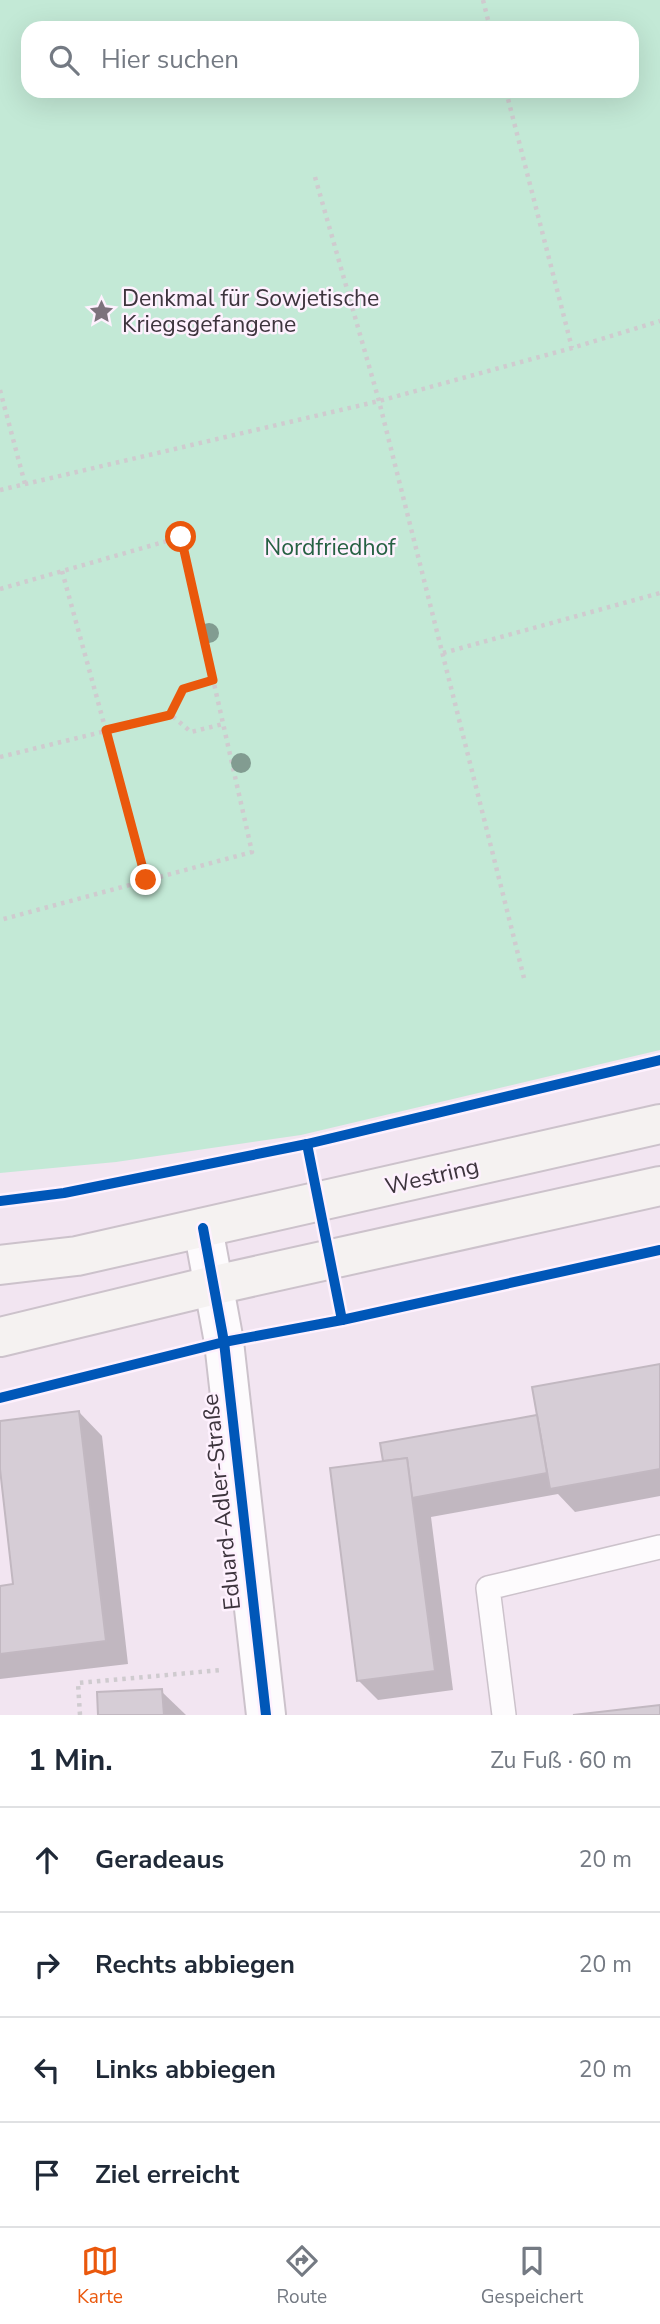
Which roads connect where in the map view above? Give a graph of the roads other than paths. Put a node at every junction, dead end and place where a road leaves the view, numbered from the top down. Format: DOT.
graph roads {
  1 [pos="660,1124"];
  2 [pos="660,1185"];
  3 [pos="203,1228"];
  4 [pos="0,1265"];
  5 [pos="215,1285"];
  6 [pos="0,1337"];
  7 [pos="660,1548"];
  8 [pos="267,1715"];
  9 [pos="504,1715"];
  1 -- 3 [label="main road, Westring"];
  2 -- 5 [label="main road"];
  3 -- 4 [label="main road, Westring"];
  3 -- 5 [label="street"];
  5 -- 6 [label="main road"];
  5 -- 8 [label="street, Eduard-Adler-Straße"];
  7 -- 9 [label="lane"];
}
